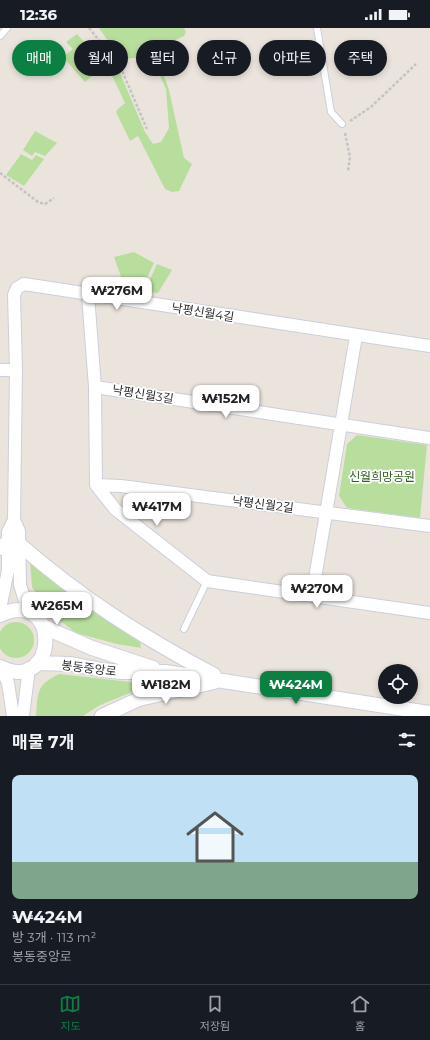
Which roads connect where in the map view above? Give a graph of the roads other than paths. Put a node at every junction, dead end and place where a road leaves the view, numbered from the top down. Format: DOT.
graph roads {
  1 [pos="7,28"];
  2 [pos="317,28"];
  3 [pos="0,36"];
  4 [pos="342,124"];
  5 [pos="88,295"];
  6 [pos="356,336"];
  7 [pos="430,346"];
  8 [pos="0,370"];
  9 [pos="16,370"];
  10 [pos="95,387"];
  11 [pos="341,425"];
  12 [pos="430,438"];
  13 [pos="96,485"];
  14 [pos="326,511"];
  15 [pos="430,526"];
  16 [pos="9,544"];
  17 [pos="207,581"];
  18 [pos="312,596"];
  19 [pos="0,609"];
  20 [pos="28,613"];
  21 [pos="430,613"];
  22 [pos="0,615"];
  23 [pos="44,626"];
  24 [pos="184,629"];
  25 [pos="33,666"];
  26 [pos="0,667"];
  27 [pos="165,672"];
  28 [pos="224,680"];
  29 [pos="430,713"];
  30 [pos="13,716"];
  31 [pos="23,716"];
  32 [pos="102,716"];
  1 -- 3 [label="lane"];
  2 -- 4 [label="lane"];
  5 -- 6 [label="street, 낙평신월4길"];
  5 -- 9 [label="street, 낙평신월4길"];
  5 -- 10 [label="street"];
  6 -- 7 [label="street, 낙평신월4길"];
  6 -- 11 [label="street"];
  8 -- 9 [label="street"];
  9 -- 16 [label="street, 낙평신월4길"];
  10 -- 11 [label="street, 낙평신월3길"];
  10 -- 13 [label="street, 낙평신월3길"];
  11 -- 12 [label="street, 낙평신월3길"];
  11 -- 14 [label="street"];
  13 -- 14 [label="street, 낙평신월2길"];
  13 -- 17 [label="street"];
  14 -- 15 [label="street, 낙평신월2길"];
  14 -- 18 [label="street"];
  16 -- 19 [label="street, 낙평신월4길"];
  16 -- 20 [label="street, 낙평신월4길"];
  16 -- 28 [label="street"];
  17 -- 18 [label="street"];
  17 -- 24 [label="lane"];
  18 -- 21 [label="street"];
  20 -- 22 [label="street"];
  20 -- 23 [label="street, 봉동중앙로"];
  23 -- 25 [label="street"];
  23 -- 27 [label="street, 봉동중앙로"];
  25 -- 26 [label="street, 봉동중앙로"];
  25 -- 27 [label="street, 봉동중앙로"];
  25 -- 31 [label="street"];
  26 -- 30 [label="street"];
  27 -- 28 [label="street, 봉동중앙로"];
  28 -- 29 [label="street, 봉동중앙로"];
  28 -- 32 [label="street"];
}
